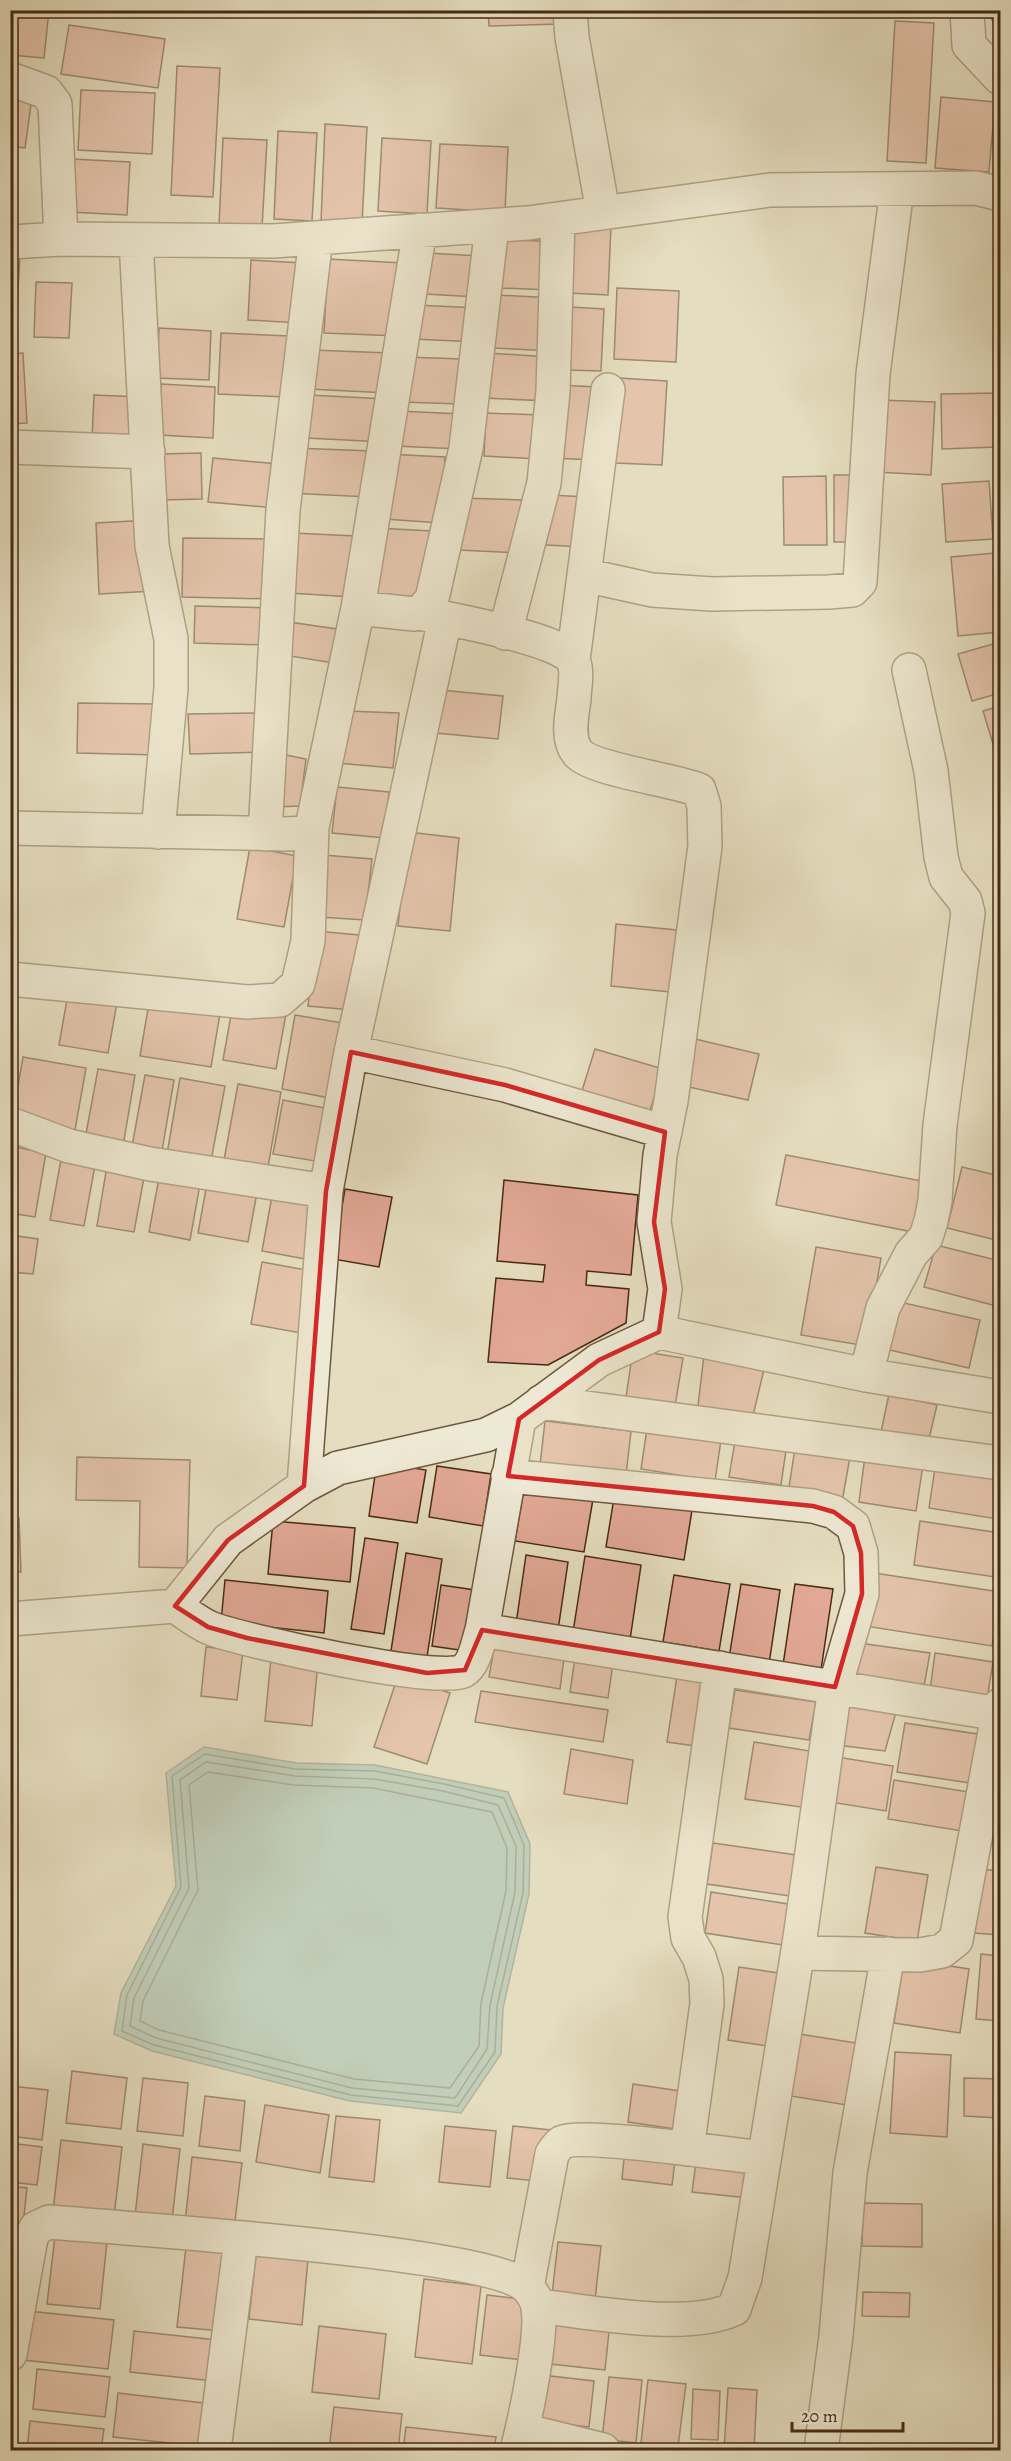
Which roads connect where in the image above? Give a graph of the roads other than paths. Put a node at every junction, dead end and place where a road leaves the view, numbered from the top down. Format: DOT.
graph roads {
  1 [pos="570,10"];
  2 [pos="967,10"];
  3 [pos="1000,78"];
  4 [pos="10,79"];
  5 [pos="897,189"];
  6 [pos="1000,194"];
  7 [pos="603,212"];
  8 [pos="558,219"];
  9 [pos="492,226"];
  10 [pos="420,230"];
  11 [pos="316,238"];
  12 [pos="61,239"];
  13 [pos="136,240"];
  14 [pos="10,242"];
  15 [pos="608,390"];
  16 [pos="10,447"];
  17 [pos="148,452"];
  18 [pos="584,575"];
  19 [pos="358,608"];
  20 [pos="433,616"];
  21 [pos="505,633"];
  22 [pos="573,660"];
  23 [pos="909,670"];
  24 [pos="312,827"];
  25 [pos="10,828"];
  26 [pos="158,832"];
  27 [pos="265,834"];
  28 [pos="10,979"];
  29 [pos="351,1052"];
  30 [pos="11,1124"];
  31 [pos="665,1132"];
  32 [pos="326,1191"];
  33 [pos="659,1332"];
  34 [pos="866,1376"];
  35 [pos="1000,1397"];
  36 [pos="530,1410"];
  37 [pos="1000,1463"];
  38 [pos="508,1476"];
  39 [pos="304,1486"];
  40 [pos="175,1606"];
  41 [pos="10,1619"];
  42 [pos="482,1630"];
  43 [pos="720,1668"];
  44 [pos="835,1687"];
  45 [pos="1000,1709"];
  46 [pos="798,1953"];
  47 [pos="888,1954"];
  48 [pos="687,2149"];
  49 [pos="763,2158"];
  50 [pos="241,2239"];
  51 [pos="533,2296"];
  52 [pos="10,2354"];
  53 [pos="519,2440"];
  54 [pos="214,2451"];
  55 [pos="603,2451"];
  56 [pos="821,2451"];
  1 -- 7 [label="street"];
  2 -- 3 [label="street"];
  4 -- 12 [label="street"];
  5 -- 6 [label="street"];
  5 -- 7 [label="street"];
  5 -- 18 [label="street"];
  7 -- 8 [label="street"];
  8 -- 9 [label="street"];
  8 -- 21 [label="street"];
  9 -- 10 [label="street"];
  9 -- 20 [label="street"];
  10 -- 11 [label="street"];
  10 -- 19 [label="street"];
  11 -- 13 [label="street"];
  11 -- 27 [label="street"];
  12 -- 13 [label="street"];
  12 -- 14 [label="street"];
  13 -- 17 [label="street"];
  15 -- 18 [label="street"];
  16 -- 17 [label="street"];
  17 -- 26 [label="street"];
  18 -- 22 [label="street"];
  19 -- 20 [label="street"];
  19 -- 24 [label="street"];
  20 -- 21 [label="street"];
  20 -- 29 [label="street"];
  21 -- 22 [label="street"];
  22 -- 31 [label="street"];
  23 -- 34 [label="street"];
  24 -- 27 [label="street"];
  24 -- 28 [label="street"];
  25 -- 26 [label="street"];
  26 -- 27 [label="street"];
  29 -- 31 [label="street"];
  29 -- 32 [label="street"];
  30 -- 32 [label="street"];
  31 -- 33 [label="street"];
  32 -- 39 [label="street"];
  33 -- 34 [label="street"];
  33 -- 36 [label="street"];
  34 -- 35 [label="street"];
  36 -- 37 [label="street"];
  36 -- 38 [label="street"];
  36 -- 39 [label="street"];
  38 -- 42 [label="street"];
  38 -- 44 [label="street"];
  39 -- 40 [label="street"];
  40 -- 41 [label="street"];
  40 -- 42 [label="street"];
  42 -- 43 [label="street"];
  43 -- 44 [label="street"];
  43 -- 48 [label="street"];
  44 -- 45 [label="street"];
  44 -- 46 [label="street"];
  45 -- 47 [label="street"];
  46 -- 47 [label="street"];
  46 -- 49 [label="street"];
  47 -- 56 [label="street"];
  48 -- 49 [label="street"];
  48 -- 51 [label="street"];
  49 -- 51 [label="street"];
  50 -- 51 [label="street"];
  50 -- 52 [label="street"];
  50 -- 54 [label="street"];
  51 -- 53 [label="street"];
  53 -- 55 [label="street"];
}
